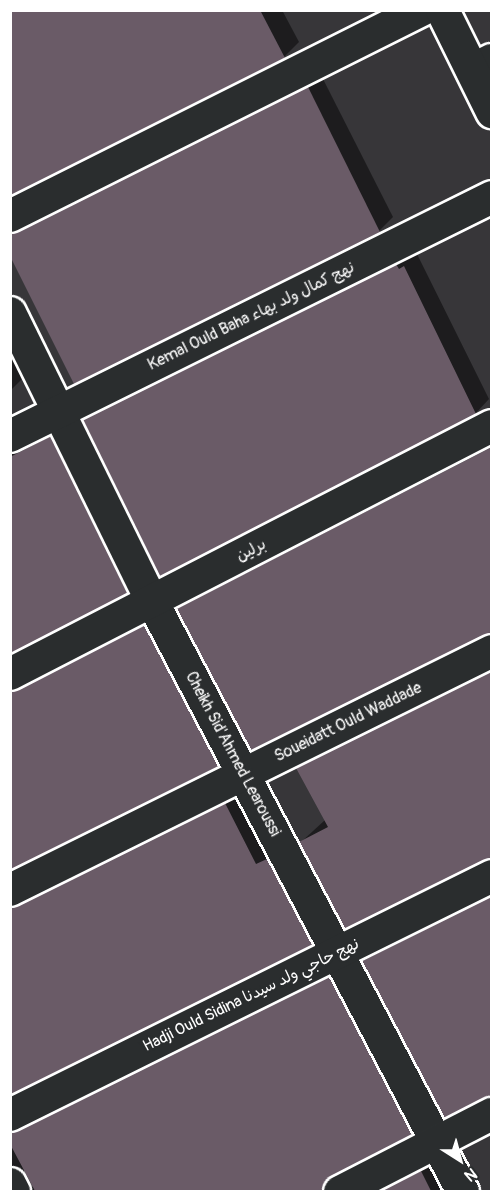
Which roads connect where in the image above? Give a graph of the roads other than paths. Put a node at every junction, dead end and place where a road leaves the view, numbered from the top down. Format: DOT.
graph roads {
  1 [pos="422,10"];
  2 [pos="442,10"];
  3 [pos="482,65"];
  4 [pos="492,111"];
  5 [pos="492,197"];
  6 [pos="10,216"];
  7 [pos="10,313"];
  8 [pos="60,410"];
  9 [pos="492,426"];
  10 [pos="10,435"];
  11 [pos="152,601"];
  12 [pos="492,651"];
  13 [pos="10,674"];
  14 [pos="243,774"];
  15 [pos="492,876"];
  16 [pos="10,890"];
  17 [pos="337,953"];
  18 [pos="492,1114"];
  19 [pos="10,1115"];
  20 [pos="437,1142"];
  21 [pos="10,1184"];
  22 [pos="14,1191"];
  23 [pos="340,1191"];
  24 [pos="463,1191"];
  1 -- 6 [label="street"];
  2 -- 3 [label="street"];
  3 -- 4 [label="street"];
  5 -- 8 [label="street, Kemal Ould Baha نهج كمال ولد بهاء"];
  7 -- 8 [label="street, Cheikh Sid'Ahmed Learoussi"];
  8 -- 10 [label="street, Kemal Ould Baha نهج كمال ولد بهاء"];
  8 -- 11 [label="street, Cheikh Sid'Ahmed Learoussi"];
  9 -- 11 [label="street, برلين"];
  11 -- 13 [label="street, برلين"];
  11 -- 14 [label="street, Cheikh Sid'Ahmed Learoussi"];
  12 -- 14 [label="street, Soueidatt Ould Waddade"];
  14 -- 16 [label="street, Soueidatt Ould Waddade"];
  14 -- 17 [label="street, Cheikh Sid'Ahmed Learoussi"];
  15 -- 17 [label="street, Hadji Ould Sidina نهج حاجي ولد سيدنا"];
  17 -- 19 [label="street, Hadji Ould Sidina نهج حاجي ولد سيدنا"];
  17 -- 20 [label="street, Cheikh Sid'Ahmed Learoussi"];
  18 -- 20 [label="street"];
  20 -- 23 [label="street"];
  20 -- 24 [label="street, Cheikh Sid'Ahmed Learoussi"];
  21 -- 22 [label="street"];
}
